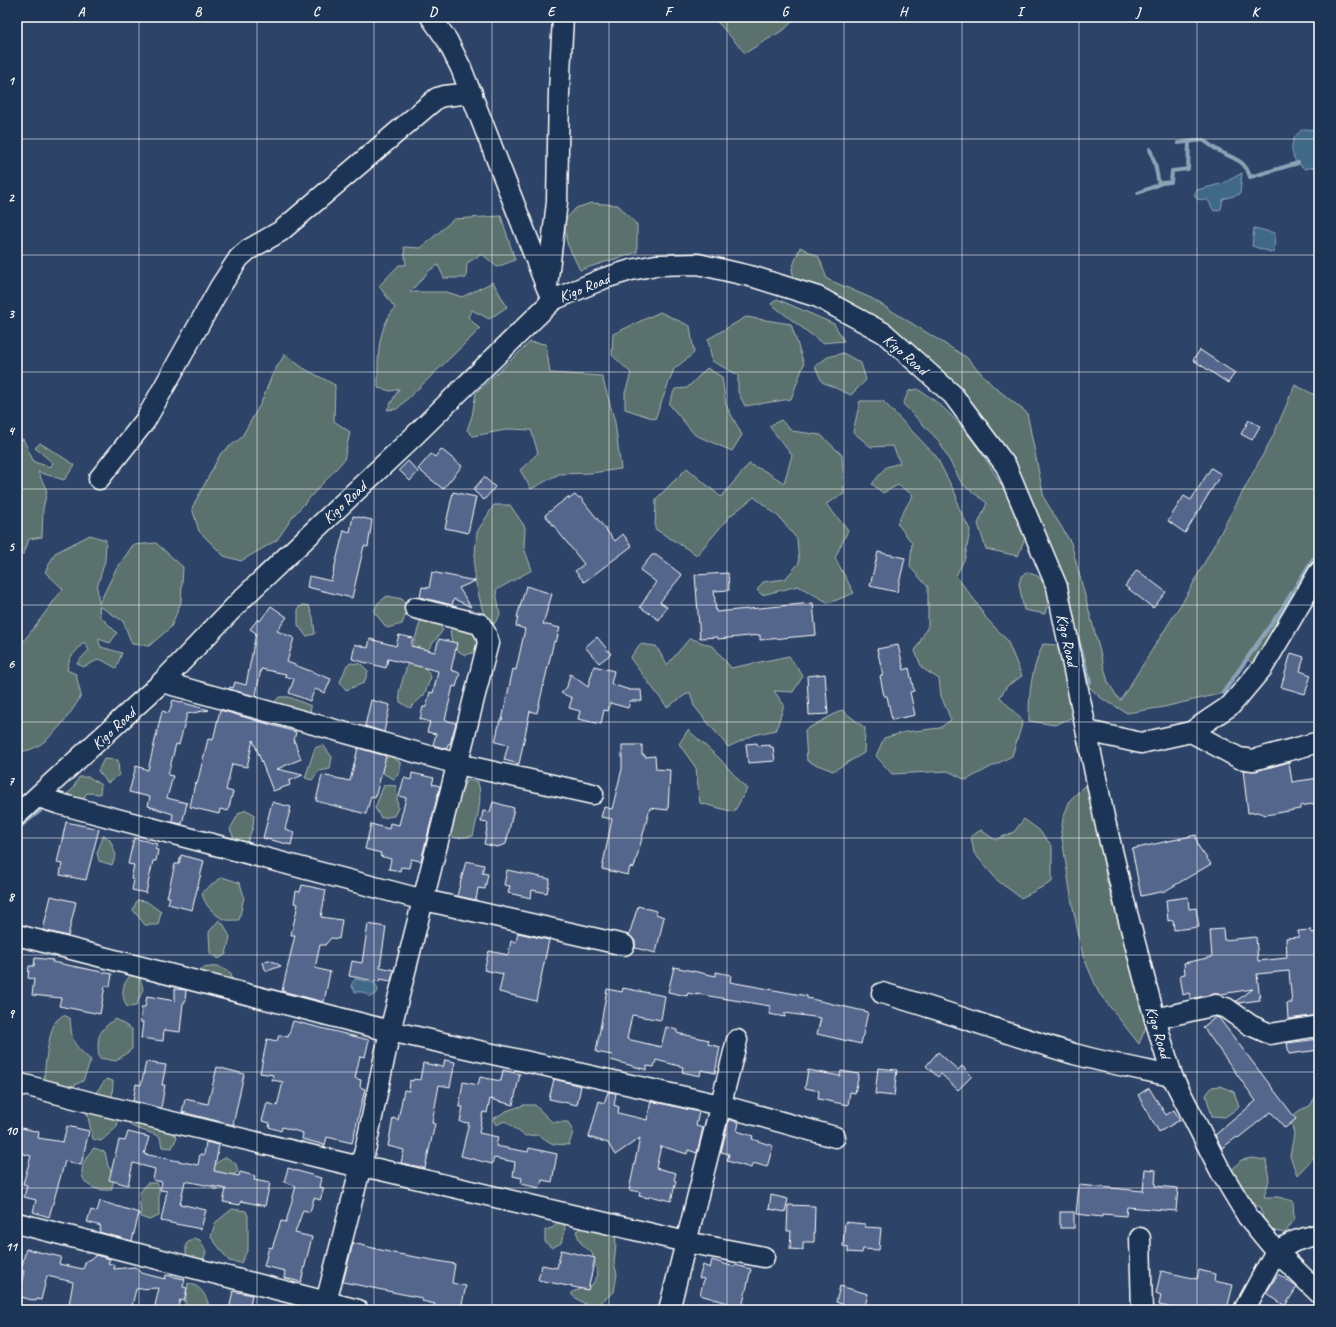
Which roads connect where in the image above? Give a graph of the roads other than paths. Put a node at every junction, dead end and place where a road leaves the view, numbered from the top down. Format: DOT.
graph roads {
  1 [pos="431,17"];
  2 [pos="563,17"];
  3 [pos="472,93"];
  4 [pos="550,294"];
  5 [pos="99,479"];
  6 [pos="1319,572"];
  7 [pos="415,608"];
  8 [pos="162,682"];
  9 [pos="1087,731"];
  10 [pos="1191,732"];
  11 [pos="1319,742"];
  12 [pos="458,764"];
  13 [pos="593,794"];
  14 [pos="39,797"];
  15 [pos="17,815"];
  16 [pos="424,900"];
  17 [pos="17,935"];
  18 [pos="624,945"];
  19 [pos="882,993"];
  20 [pos="1155,1019"];
  21 [pos="1319,1026"];
  22 [pos="390,1031"];
  23 [pos="737,1040"];
  24 [pos="1172,1076"];
  25 [pos="17,1083"];
  26 [pos="720,1105"];
  27 [pos="834,1137"];
  28 [pos="360,1167"];
  29 [pos="17,1223"];
  30 [pos="1319,1234"];
  31 [pos="1140,1238"];
  32 [pos="686,1242"];
  33 [pos="1276,1251"];
  34 [pos="764,1257"];
  35 [pos="1319,1293"];
  36 [pos="325,1306"];
  37 [pos="358,1310"];
  38 [pos="669,1310"];
  39 [pos="1142,1310"];
  40 [pos="1244,1310"];
  1 -- 3 [label="street"];
  2 -- 4 [label="street"];
  3 -- 4 [label="street"];
  3 -- 5 [label="street"];
  4 -- 8 [label="street, Kigo Road"];
  4 -- 9 [label="street, Kigo Road"];
  6 -- 10 [label="street"];
  7 -- 12 [label="street"];
  8 -- 12 [label="street"];
  8 -- 14 [label="street, Kigo Road"];
  9 -- 10 [label="street"];
  9 -- 20 [label="street, Kigo Road"];
  10 -- 11 [label="street"];
  12 -- 13 [label="street"];
  12 -- 16 [label="street"];
  14 -- 15 [label="street, Kigo Road"];
  14 -- 16 [label="street"];
  16 -- 18 [label="street"];
  16 -- 22 [label="street"];
  17 -- 22 [label="street"];
  19 -- 24 [label="street"];
  20 -- 21 [label="street"];
  20 -- 24 [label="street, Kigo Road"];
  22 -- 26 [label="street"];
  22 -- 28 [label="street"];
  23 -- 26 [label="street"];
  24 -- 33 [label="street, Kigo Road"];
  25 -- 28 [label="street"];
  26 -- 27 [label="street"];
  26 -- 32 [label="street"];
  28 -- 32 [label="street"];
  28 -- 36 [label="street"];
  29 -- 36 [label="street"];
  30 -- 33 [label="street"];
  31 -- 39 [label="street"];
  32 -- 34 [label="street"];
  32 -- 38 [label="street"];
  33 -- 35 [label="street, Kigo Road"];
  33 -- 40 [label="street"];
  36 -- 37 [label="street"];
}
